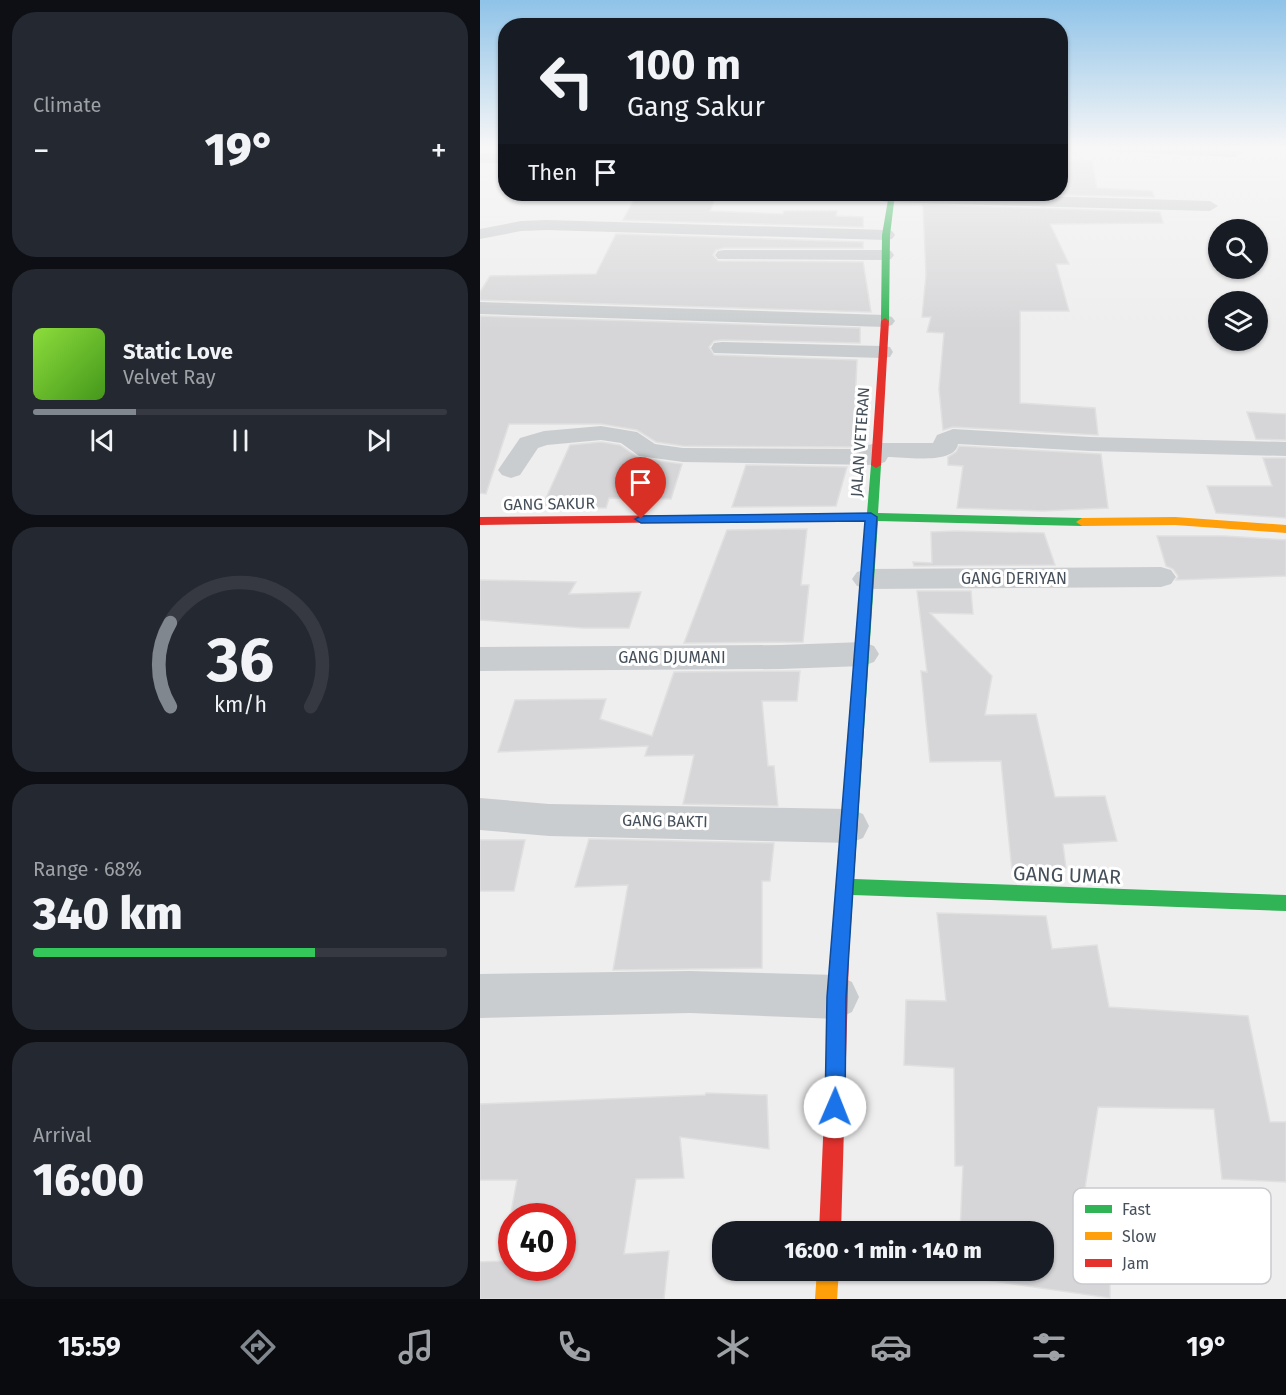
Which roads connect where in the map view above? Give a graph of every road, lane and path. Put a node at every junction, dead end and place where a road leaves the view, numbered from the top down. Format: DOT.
graph roads {
  1 [pos="890,208"];
  2 [pos="480,234"];
  3 [pos="886,235"];
  4 [pos="724,255"];
  5 [pos="887,255"];
  6 [pos="480,309"];
  7 [pos="885,321"];
  8 [pos="722,348"];
  9 [pos="882,352"];
  10 [pos="1286,448"];
  11 [pos="877,454"];
  12 [pos="511,470"];
  13 [pos="871,517"];
  14 [pos="480,521"];
  15 [pos="1286,530"];
  16 [pos="1161,577"];
  17 [pos="867,579"];
  18 [pos="863,654"];
  19 [pos="480,659"];
  20 [pos="480,814"];
  21 [pos="850,826"];
  22 [pos="846,886"];
  23 [pos="1286,903"];
  24 [pos="480,996"];
  25 [pos="837,997"];
  26 [pos="831,1221"];
  27 [pos="827,1281"];
  28 [pos="826,1299"];
  1 -- 3 [label="street, JALAN VETERAN"];
  2 -- 3 [label="street"];
  3 -- 5 [label="street, JALAN VETERAN"];
  4 -- 5 [label="street"];
  5 -- 7 [label="street, JALAN VETERAN"];
  6 -- 7 [label="street"];
  7 -- 9 [label="street, JALAN VETERAN"];
  8 -- 9 [label="street"];
  9 -- 11 [label="street, JALAN VETERAN"];
  10 -- 11 [label="street"];
  11 -- 12 [label="street"];
  11 -- 13 [label="street, JALAN VETERAN"];
  13 -- 14 [label="street, GANG SAKUR"];
  13 -- 15 [label="street, GANG SAKUR"];
  13 -- 17 [label="street, JALAN VETERAN"];
  16 -- 17 [label="street, GANG DERIYAN"];
  17 -- 18 [label="street, JALAN VETERAN"];
  18 -- 19 [label="street, GANG DJUMANI"];
  18 -- 21 [label="street, JALAN VETERAN"];
  20 -- 21 [label="street, GANG BAKTI"];
  21 -- 22 [label="street, JALAN VETERAN"];
  22 -- 23 [label="street, GANG UMAR"];
  22 -- 25 [label="street, JALAN VETERAN"];
  24 -- 25 [label="street"];
  25 -- 26 [label="street, JALAN VETERAN"];
  27 -- 28 [label="street"];
}
